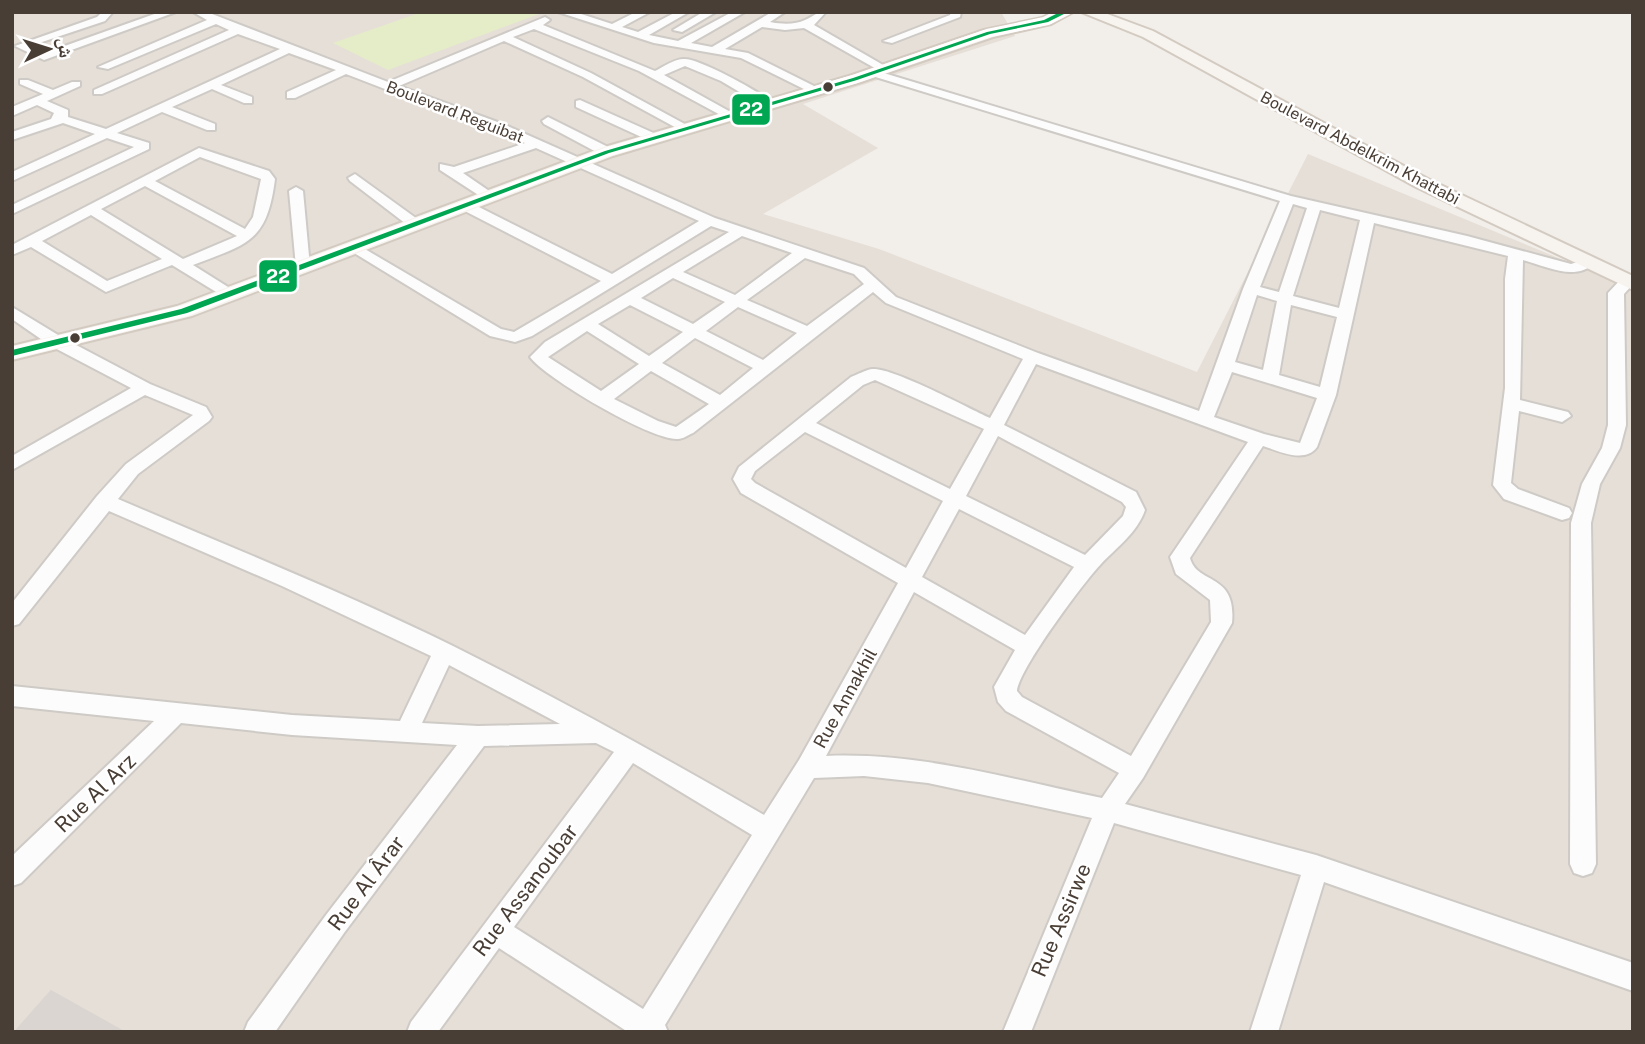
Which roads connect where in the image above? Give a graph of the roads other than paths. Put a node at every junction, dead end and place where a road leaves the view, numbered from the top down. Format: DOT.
graph roads {
  1 [pos="107,12"];
  2 [pos="171,12"];
  3 [pos="198,12"];
  4 [pos="600,12"];
  5 [pos="645,12"];
  6 [pos="684,12"];
  7 [pos="711,12"];
  8 [pos="740,12"];
  9 [pos="780,12"];
  10 [pos="821,12"];
  11 [pos="956,12"];
  12 [pos="1066,12"];
  13 [pos="1088,12"];
  14 [pos="1127,12"];
  15 [pos="566,13"];
  16 [pos="1017,17"];
  17 [pos="216,20"];
  18 [pos="584,20"];
  19 [pos="761,23"];
  20 [pos="534,24"];
  21 [pos="805,24"];
  22 [pos="611,28"];
  23 [pos="238,30"];
  24 [pos="638,36"];
  25 [pos="503,37"];
  26 [pos="657,41"];
  27 [pos="888,41"];
  28 [pos="679,45"];
  29 [pos="289,49"];
  30 [pos="714,50"];
  31 [pos="1204,57"];
  32 [pos="104,67"];
  33 [pos="346,70"];
  34 [pos="879,71"];
  35 [pos="656,75"];
  36 [pos="42,76"];
  37 [pos="18,84"];
  38 [pos="76,84"];
  39 [pos="212,85"];
  40 [pos="388,86"];
  41 [pos="814,90"];
  42 [pos="98,92"];
  43 [pos="53,94"];
  44 [pos="291,95"];
  45 [pos="248,100"];
  46 [pos="37,101"];
  47 [pos="767,103"];
  48 [pos="580,104"];
  49 [pos="163,108"];
  50 [pos="12,112"];
  51 [pos="730,115"];
  52 [pos="63,119"];
  53 [pos="548,121"];
  54 [pos="211,127"];
  55 [pos="686,128"];
  56 [pos="105,134"];
  57 [pos="12,136"];
  58 [pos="654,138"];
  59 [pos="534,144"];
  60 [pos="607,152"];
  61 [pos="579,162"];
  62 [pos="36,167"];
  63 [pos="12,177"];
  64 [pos="355,178"];
  65 [pos="146,181"];
  66 [pos="69,184"];
  67 [pos="296,191"];
  68 [pos="488,195"];
  69 [pos="1288,199"];
  70 [pos="464,205"];
  71 [pos="1315,205"];
  72 [pos="91,209"];
  73 [pos="16,213"];
  74 [pos="1367,217"];
  75 [pos="710,220"];
  76 [pos="415,223"];
  77 [pos="742,230"];
  78 [pos="248,236"];
  79 [pos="32,241"];
  80 [pos="353,248"];
  81 [pos="12,251"];
  82 [pos="803,252"];
  83 [pos="1516,253"];
  84 [pos="179,261"];
  85 [pos="1587,263"];
  86 [pos="303,267"];
  87 [pos="673,273"];
  88 [pos="1631,277"];
  89 [pos="611,280"];
  90 [pos="875,283"];
  91 [pos="1251,289"];
  92 [pos="231,295"];
  93 [pos="1284,298"];
  94 [pos="631,299"];
  95 [pos="737,300"];
  96 [pos="12,312"];
  97 [pos="1344,314"];
  98 [pos="587,324"];
  99 [pos="697,331"];
  100 [pos="807,332"];
  101 [pos="57,342"];
  102 [pos="12,353"];
  103 [pos="1032,357"];
  104 [pos="652,365"];
  105 [pos="1226,365"];
  106 [pos="764,367"];
  107 [pos="1270,377"];
  108 [pos="144,388"];
  109 [pos="1327,395"];
  110 [pos="603,398"];
  111 [pos="721,403"];
  112 [pos="1511,404"];
  113 [pos="1562,416"];
  114 [pos="1203,421"];
  115 [pos="802,423"];
  116 [pos="994,427"];
  117 [pos="1259,439"];
  118 [pos="12,464"];
  119 [pos="955,498"];
  120 [pos="104,500"];
  121 [pos="1562,513"];
  122 [pos="1088,565"];
  123 [pos="910,580"];
  124 [pos="20,597"];
  125 [pos="12,618"];
  126 [pos="1028,647"];
  127 [pos="444,652"];
  128 [pos="12,696"];
  129 [pos="178,712"];
  130 [pos="406,732"];
  131 [pos="595,733"];
  132 [pos="478,736"];
  133 [pos="630,749"];
  134 [pos="807,768"];
  135 [pos="1135,770"];
  136 [pos="1107,810"];
  137 [pos="768,831"];
  138 [pos="1583,864"];
  139 [pos="1315,867"];
  140 [pos="12,874"];
  141 [pos="494,930"];
  142 [pos="1633,977"];
  143 [pos="649,1030"];
  144 [pos="258,1032"];
  145 [pos="421,1032"];
  146 [pos="1017,1032"];
  147 [pos="1264,1032"];
  1 -- 2 [label="street"];
  3 -- 17 [label="street, Boulevard Reguibat"];
  4 -- 18 [label="street"];
  5 -- 22 [label="street"];
  6 -- 24 [label="street"];
  7 -- 26 [label="street"];
  8 -- 28 [label="street"];
  9 -- 19 [label="street"];
  10 -- 21 [label="street"];
  11 -- 27 [label="street"];
  12 -- 16 [label="street"];
  13 -- 31 [label="street, Boulevard Abdelkrim Khattabi"];
  14 -- 31 [label="street, Boulevard Abdelkrim Khattabi"];
  15 -- 18 [label="street"];
  15 -- 20 [label="street"];
  16 -- 34 [label="street"];
  17 -- 23 [label="street, Boulevard Reguibat"];
  17 -- 32 [label="street"];
  18 -- 22 [label="street"];
  19 -- 21 [label="street"];
  19 -- 30 [label="street"];
  20 -- 25 [label="street"];
  20 -- 35 [label="street"];
  21 -- 34 [label="street"];
  22 -- 24 [label="street"];
  23 -- 29 [label="street, Boulevard Reguibat"];
  23 -- 42 [label="street"];
  24 -- 26 [label="street"];
  25 -- 40 [label="street"];
  25 -- 55 [label="street"];
  26 -- 28 [label="street"];
  28 -- 30 [label="street"];
  29 -- 33 [label="street, Boulevard Reguibat"];
  29 -- 39 [label="street"];
  30 -- 41 [label="street"];
  31 -- 85 [label="street, Boulevard Abdelkrim Khattabi"];
  31 -- 88 [label="street, Boulevard Abdelkrim Khattabi"];
  33 -- 40 [label="street, Boulevard Reguibat"];
  33 -- 44 [label="street"];
  34 -- 41 [label="street"];
  34 -- 69 [label="street"];
  35 -- 47 [label="street"];
  35 -- 51 [label="street"];
  36 -- 37 [label="street"];
  37 -- 43 [label="street"];
  38 -- 43 [label="street"];
  39 -- 45 [label="street"];
  39 -- 49 [label="street"];
  40 -- 59 [label="street, Boulevard Reguibat"];
  41 -- 47 [label="street"];
  43 -- 46 [label="street"];
  46 -- 50 [label="street"];
  46 -- 52 [label="street"];
  47 -- 51 [label="street"];
  48 -- 58 [label="street"];
  49 -- 54 [label="street"];
  49 -- 56 [label="street"];
  51 -- 55 [label="street"];
  52 -- 56 [label="street"];
  52 -- 57 [label="street"];
  53 -- 60 [label="street"];
  55 -- 58 [label="street"];
  56 -- 62 [label="street"];
  56 -- 66 [label="street"];
  58 -- 60 [label="street"];
  59 -- 61 [label="street, Boulevard Reguibat"];
  59 -- 68 [label="street"];
  60 -- 61 [label="street"];
  61 -- 68 [label="street"];
  61 -- 75 [label="street, Boulevard Reguibat"];
  62 -- 63 [label="street"];
  62 -- 66 [label="street"];
  64 -- 76 [label="street"];
  65 -- 72 [label="street"];
  65 -- 78 [label="street"];
  65 -- 78 [label="street"];
  66 -- 73 [label="street"];
  67 -- 86 [label="street"];
  68 -- 70 [label="street"];
  69 -- 71 [label="street"];
  69 -- 91 [label="street"];
  70 -- 76 [label="street"];
  70 -- 89 [label="street"];
  71 -- 74 [label="street"];
  71 -- 93 [label="street"];
  72 -- 79 [label="street"];
  72 -- 84 [label="street"];
  74 -- 83 [label="street"];
  74 -- 97 [label="street"];
  75 -- 77 [label="street"];
  75 -- 89 [label="street"];
  76 -- 80 [label="street"];
  77 -- 82 [label="street"];
  77 -- 87 [label="street"];
  78 -- 84 [label="street"];
  79 -- 81 [label="street"];
  79 -- 84 [label="street"];
  80 -- 86 [label="street"];
  80 -- 89 [label="street"];
  82 -- 90 [label="street"];
  82 -- 95 [label="street"];
  83 -- 85 [label="street"];
  83 -- 112 [label="street"];
  84 -- 92 [label="street"];
  85 -- 88 [label="street, Boulevard Abdelkrim Khattabi"];
  86 -- 92 [label="street"];
  87 -- 94 [label="street"];
  87 -- 95 [label="street"];
  88 -- 138 [label="street"];
  90 -- 100 [label="street"];
  90 -- 103 [label="street"];
  91 -- 93 [label="street"];
  91 -- 105 [label="street"];
  92 -- 101 [label="street"];
  93 -- 97 [label="street"];
  93 -- 107 [label="street"];
  94 -- 98 [label="street"];
  94 -- 99 [label="street"];
  95 -- 99 [label="street"];
  95 -- 100 [label="street"];
  96 -- 101 [label="street"];
  97 -- 109 [label="street"];
  98 -- 104 [label="street"];
  98 -- 110 [label="street"];
  99 -- 104 [label="street"];
  99 -- 106 [label="street"];
  100 -- 106 [label="street"];
  101 -- 102 [label="street"];
  101 -- 108 [label="street"];
  103 -- 114 [label="street"];
  103 -- 116 [label="street, Rue Annakhil"];
  104 -- 110 [label="street"];
  104 -- 111 [label="street"];
  105 -- 107 [label="street"];
  105 -- 114 [label="street"];
  106 -- 111 [label="street"];
  107 -- 109 [label="street"];
  108 -- 118 [label="street"];
  108 -- 120 [label="street"];
  109 -- 117 [label="street"];
  110 -- 111 [label="street"];
  112 -- 113 [label="street"];
  112 -- 121 [label="street"];
  114 -- 117 [label="street"];
  115 -- 116 [label="street"];
  115 -- 119 [label="street"];
  115 -- 123 [label="street"];
  116 -- 119 [label="street, Rue Annakhil"];
  116 -- 122 [label="street"];
  117 -- 135 [label="street, Rue Assirwe"];
  119 -- 122 [label="street"];
  119 -- 123 [label="street, Rue Annakhil"];
  120 -- 124 [label="street"];
  120 -- 127 [label="street"];
  122 -- 126 [label="street"];
  123 -- 126 [label="street"];
  123 -- 134 [label="street, Rue Annakhil"];
  124 -- 125 [label="street"];
  126 -- 135 [label="street"];
  127 -- 130 [label="street"];
  127 -- 131 [label="street"];
  128 -- 129 [label="street"];
  129 -- 130 [label="street"];
  129 -- 140 [label="street, Rue Al Arz"];
  130 -- 132 [label="street"];
  131 -- 132 [label="street"];
  131 -- 133 [label="street"];
  132 -- 144 [label="street, Rue Al Ârar"];
  133 -- 137 [label="street"];
  133 -- 141 [label="street, Rue Assanoubar"];
  134 -- 136 [label="street"];
  134 -- 137 [label="street, Rue Annakhil"];
  135 -- 136 [label="street, Rue Assirwe"];
  136 -- 139 [label="street"];
  136 -- 146 [label="street, Rue Assirwe"];
  137 -- 143 [label="street, Rue Annakhil"];
  139 -- 142 [label="street"];
  139 -- 147 [label="street"];
  141 -- 143 [label="street"];
  141 -- 145 [label="street, Rue Assanoubar"];
}
